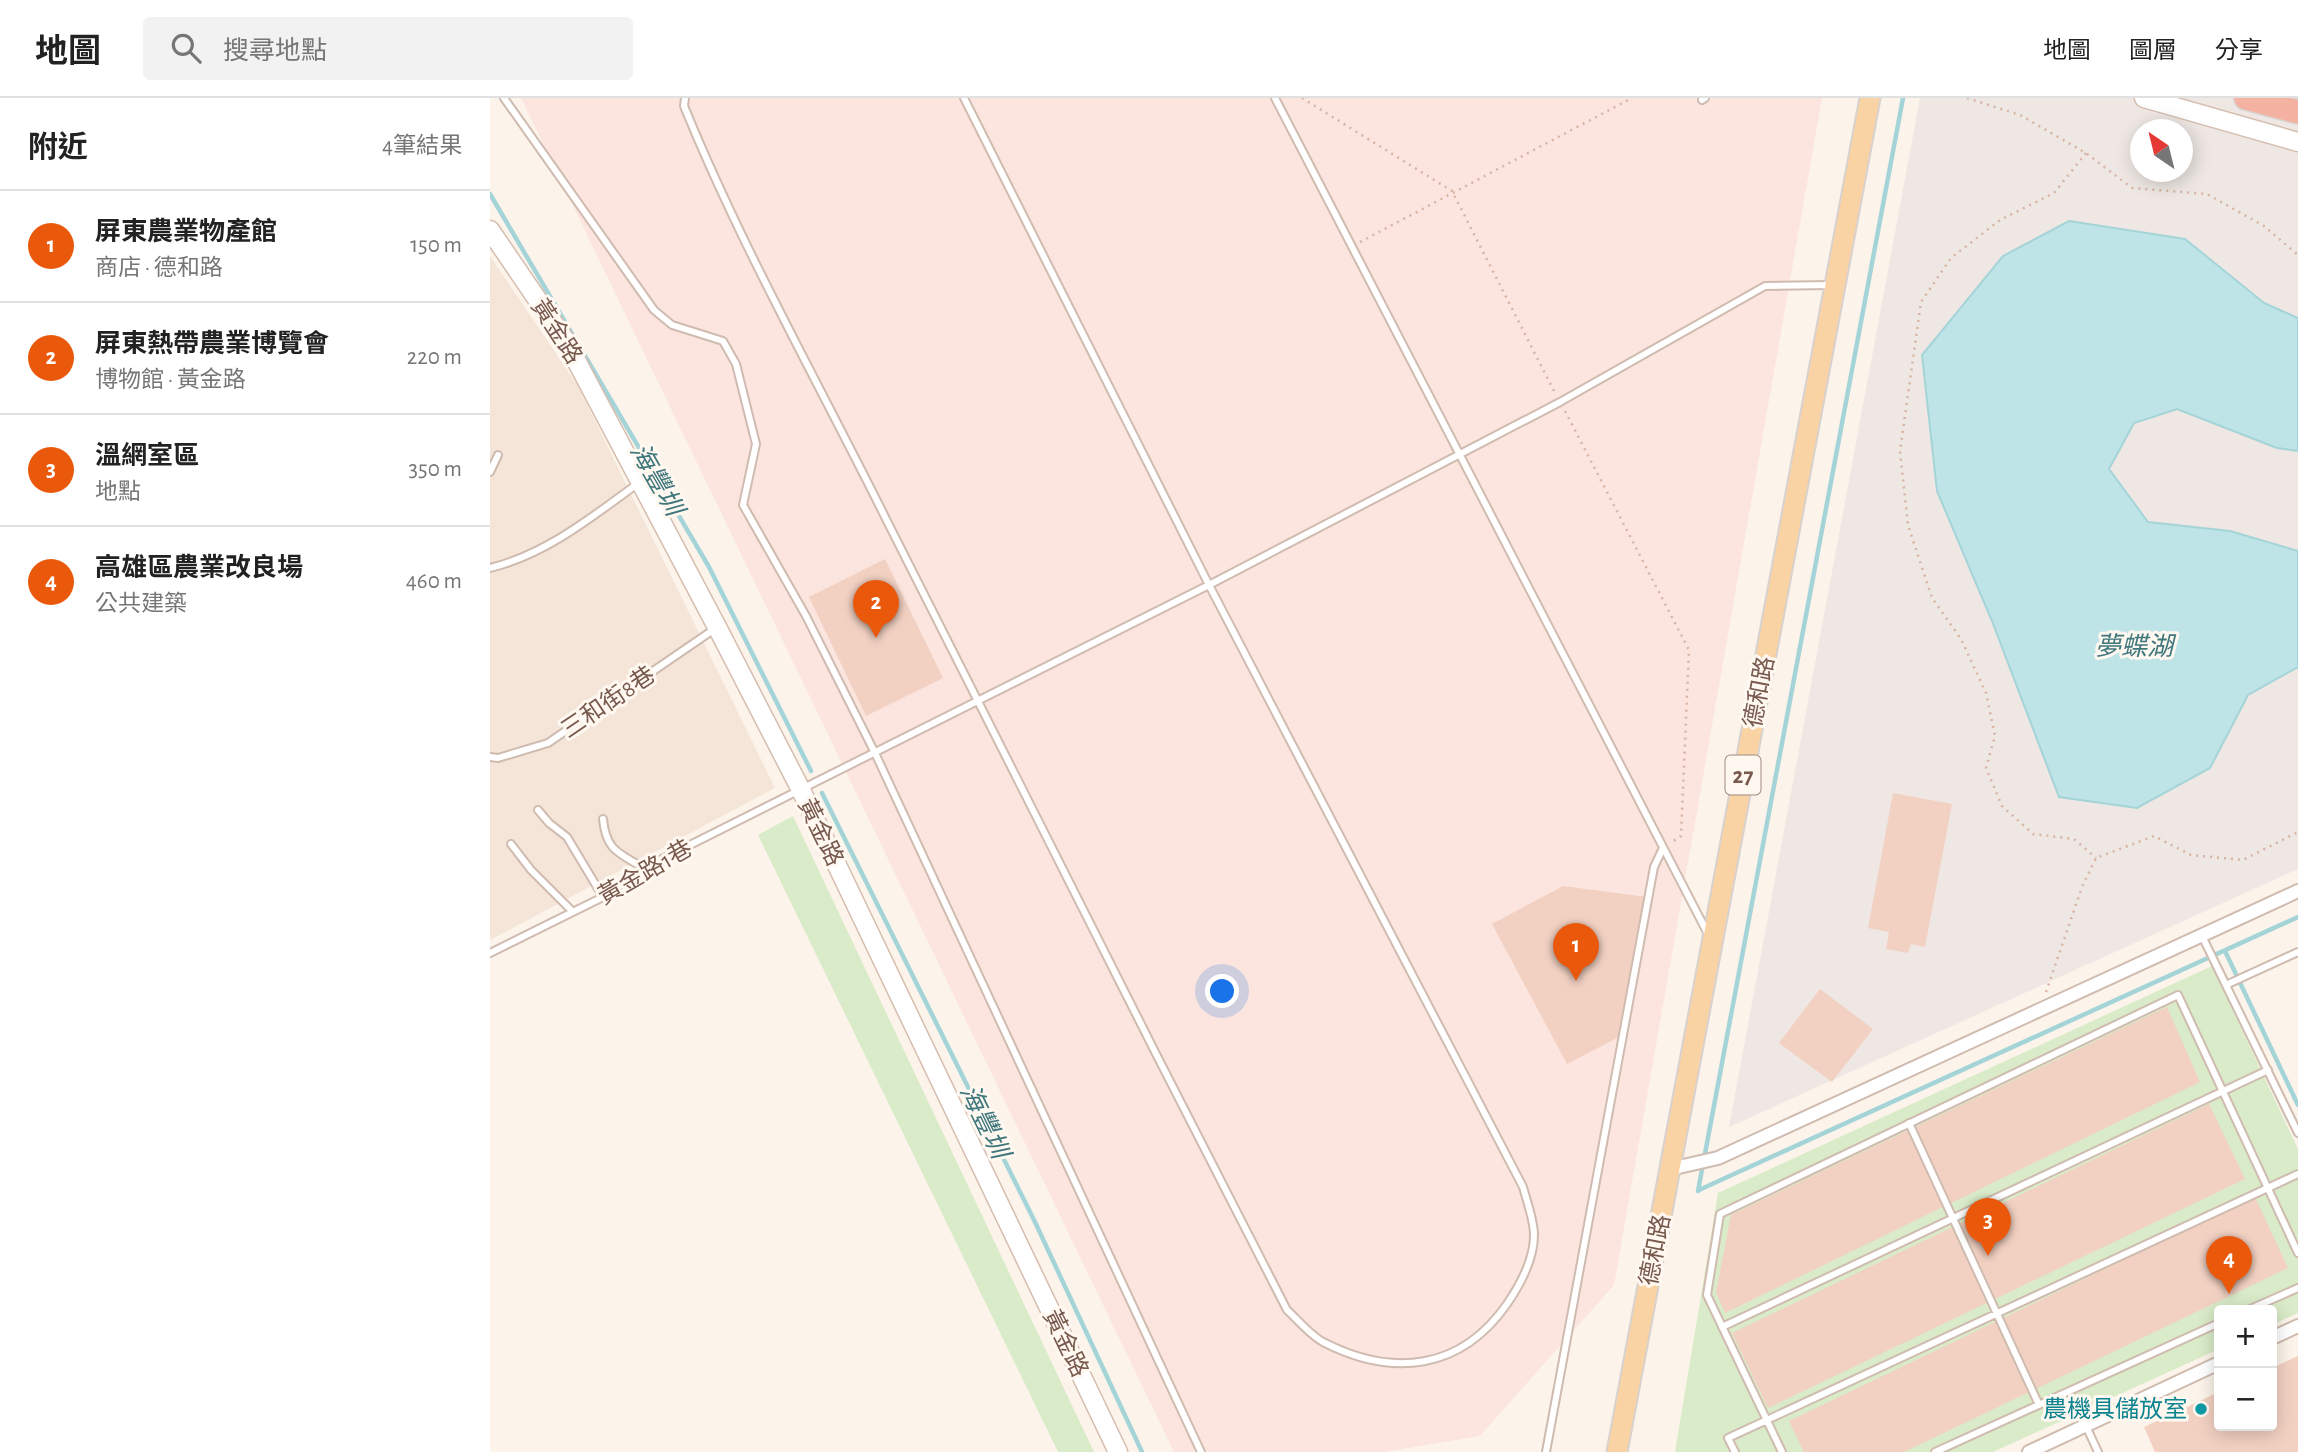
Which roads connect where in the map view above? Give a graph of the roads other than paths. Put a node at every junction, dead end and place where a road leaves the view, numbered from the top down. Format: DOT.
graph roads {
  1 [pos="504,98"];
  2 [pos="685,98"];
  3 [pos="964,98"];
  4 [pos="1275,98"];
  5 [pos="1870,98"];
  6 [pos="2144,98"];
  7 [pos="2246,98"];
  8 [pos="2189,104"];
  9 [pos="2298,112"];
  10 [pos="2298,142"];
  11 [pos="490,230"];
  12 [pos="1835,285"];
  13 [pos="1459,454"];
  14 [pos="498,455"];
  15 [pos="490,472"];
  16 [pos="641,481"];
  17 [pos="490,568"];
  18 [pos="1209,584"];
  19 [pos="717,627"];
  20 [pos="976,702"];
  21 [pos="875,753"];
  22 [pos="490,757"];
  23 [pos="801,790"];
  24 [pos="538,810"];
  25 [pos="603,819"];
  26 [pos="511,844"];
  27 [pos="1663,848"];
  28 [pos="644,868"];
  29 [pos="2298,891"];
  30 [pos="603,897"];
  31 [pos="573,912"];
  32 [pos="2202,936"];
  33 [pos="1712,942"];
  34 [pos="2298,952"];
  35 [pos="490,953"];
  36 [pos="2228,984"];
  37 [pos="2268,1070"];
  38 [pos="2223,1092"];
  39 [pos="1909,1123"];
  40 [pos="2298,1133"];
  41 [pos="1670,1169"];
  42 [pos="2298,1174"];
  43 [pos="2267,1188"];
  44 [pos="1953,1219"];
  45 [pos="2298,1252"];
  46 [pos="2298,1287"];
  47 [pos="2259,1305"];
  48 [pos="1996,1314"];
  49 [pos="2214,1325"];
  50 [pos="1722,1326"];
  51 [pos="2298,1326"];
  52 [pos="2277,1336"];
  53 [pos="2214,1365"];
  54 [pos="2039,1405"];
  55 [pos="1767,1419"];
  56 [pos="2086,1426"];
  57 [pos="1118,1452"];
  58 [pos="1201,1452"];
  59 [pos="1546,1452"];
  60 [pos="1617,1452"];
  61 [pos="1735,1452"];
  62 [pos="1782,1452"];
  63 [pos="1936,1452"];
  64 [pos="2029,1452"];
  65 [pos="2098,1452"];
  1 -- 21 [label="lane"];
  2 -- 20 [label="lane"];
  3 -- 18 [label="lane"];
  4 -- 13 [label="lane"];
  5 -- 12 [label="main road, 德和路 / 27"];
  6 -- 8 [label="street"];
  7 -- 9 [label="highway"];
  8 -- 10 [label="street"];
  11 -- 16 [label="street, 黃金路"];
  12 -- 13 [label="lane, 黃金路1巷"];
  12 -- 33 [label="main road, 德和路 / 27"];
  13 -- 18 [label="lane, 黃金路1巷"];
  13 -- 27 [label="lane"];
  14 -- 15 [label="lane"];
  16 -- 17 [label="lane"];
  16 -- 19 [label="street, 黃金路"];
  18 -- 20 [label="lane, 黃金路1巷"];
  18 -- 20 [label="lane"];
  19 -- 22 [label="lane, 三和街8巷"];
  19 -- 23 [label="street, 黃金路"];
  20 -- 21 [label="lane, 黃金路1巷"];
  21 -- 23 [label="lane, 黃金路1巷"];
  21 -- 58 [label="lane"];
  23 -- 28 [label="lane, 黃金路1巷"];
  23 -- 57 [label="street, 黃金路"];
  24 -- 30 [label="lane"];
  25 -- 28 [label="lane"];
  26 -- 31 [label="lane"];
  27 -- 33 [label="lane"];
  27 -- 59 [label="lane"];
  28 -- 30 [label="lane, 黃金路1巷"];
  29 -- 32 [label="street"];
  30 -- 31 [label="lane, 黃金路1巷"];
  31 -- 35 [label="lane, 黃金路1巷"];
  32 -- 36 [label="lane"];
  32 -- 41 [label="street"];
  33 -- 41 [label="main road, 德和路 / 27"];
  34 -- 36 [label="lane"];
  36 -- 37 [label="lane"];
  37 -- 38 [label="lane"];
  37 -- 40 [label="lane"];
  38 -- 39 [label="lane"];
  38 -- 43 [label="lane"];
  38 -- 44 [label="lane"];
  39 -- 44 [label="lane"];
  39 -- 50 [label="lane"];
  41 -- 60 [label="main road, 德和路 / 27"];
  42 -- 43 [label="lane"];
  43 -- 45 [label="lane"];
  43 -- 48 [label="lane"];
  44 -- 48 [label="lane"];
  44 -- 50 [label="lane"];
  46 -- 47 [label="lane"];
  48 -- 54 [label="lane"];
  48 -- 55 [label="lane"];
  49 -- 54 [label="lane"];
  50 -- 55 [label="lane"];
  51 -- 52 [label="street"];
  53 -- 56 [label="street"];
  54 -- 63 [label="lane"];
  55 -- 61 [label="lane"];
  55 -- 62 [label="lane"];
  56 -- 64 [label="street"];
  56 -- 65 [label="lane"];
}
